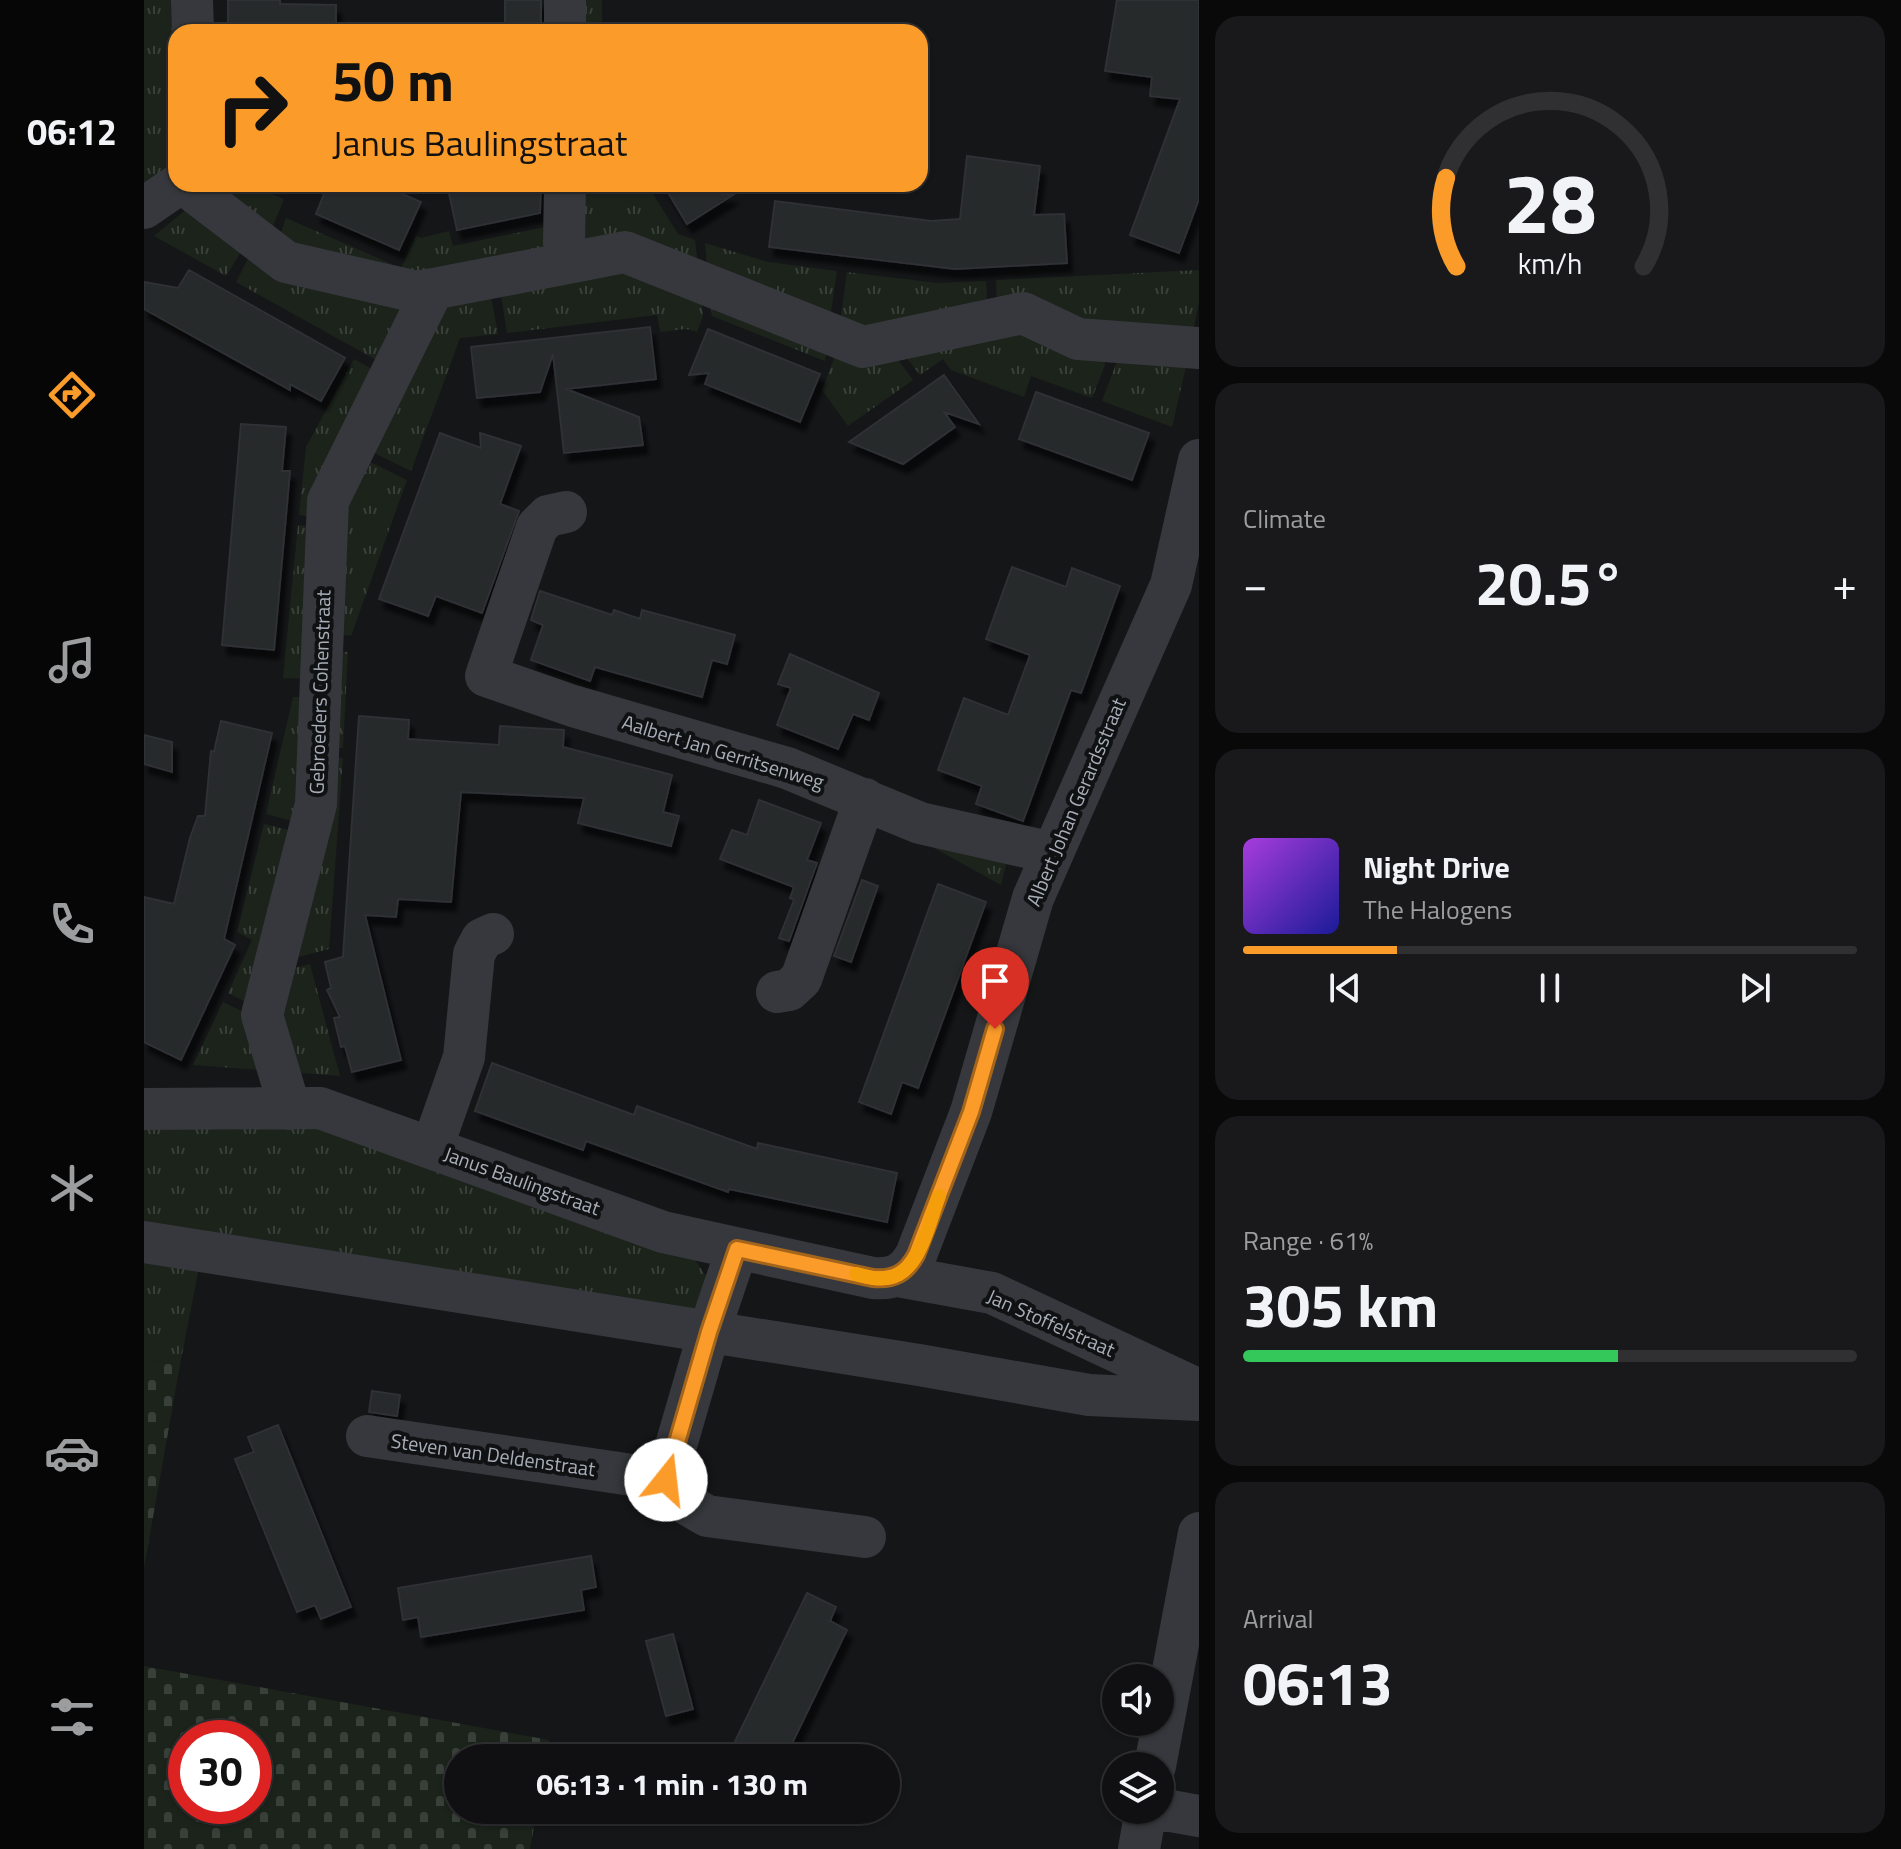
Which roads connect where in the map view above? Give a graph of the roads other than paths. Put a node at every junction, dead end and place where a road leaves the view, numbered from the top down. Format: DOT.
graph roads {
  1 [pos="192,0"];
  2 [pos="565,0"];
  3 [pos="193,24"];
  4 [pos="565,24"];
  5 [pos="169,192"];
  6 [pos="192,192"];
  7 [pos="565,192"];
  8 [pos="144,208"];
  9 [pos="567,263"];
  10 [pos="433,289"];
  11 [pos="1199,348"];
  12 [pos="1199,460"];
  13 [pos="566,512"];
  14 [pos="865,799"];
  15 [pos="1053,853"];
  16 [pos="493,934"];
  17 [pos="777,992"];
  18 [pos="144,1109"];
  19 [pos="290,1109"];
  20 [pos="432,1148"];
  21 [pos="144,1242"];
  22 [pos="737,1249"];
  23 [pos="898,1276"];
  24 [pos="709,1332"];
  25 [pos="1199,1390"];
  26 [pos="1199,1400"];
  27 [pos="367,1436"];
  28 [pos="666,1480"];
  29 [pos="1199,1533"];
  30 [pos="865,1537"];
  31 [pos="1189,1642"];
  32 [pos="1159,1752"];
  33 [pos="1174,1812"];
  34 [pos="1199,1816"];
  35 [pos="1143,1824"];
  36 [pos="1139,1849"];
  1 -- 3 [label="street"];
  2 -- 4 [label="street"];
  5 -- 8 [label="street"];
  6 -- 10 [label="street"];
  7 -- 9 [label="street"];
  9 -- 10 [label="street"];
  9 -- 11 [label="street"];
  10 -- 19 [label="street, Gebroeders Cohenstraat"];
  12 -- 15 [label="street, Albert Johan Gerardsstraat"];
  13 -- 14 [label="street, Aalbert Jan Gerritsenweg"];
  14 -- 15 [label="street, Aalbert Jan Gerritsenweg"];
  14 -- 17 [label="street"];
  15 -- 23 [label="street, Albert Johan Gerardsstraat"];
  16 -- 20 [label="street"];
  18 -- 19 [label="street, Janus Baulingstraat"];
  19 -- 20 [label="street, Janus Baulingstraat"];
  20 -- 22 [label="street, Janus Baulingstraat"];
  21 -- 24 [label="street"];
  22 -- 23 [label="street, Janus Baulingstraat"];
  22 -- 24 [label="street"];
  23 -- 25 [label="street, Jan Stoffelstraat"];
  24 -- 26 [label="street"];
  24 -- 28 [label="street"];
  27 -- 28 [label="street, Steven van Deldenstraat"];
  28 -- 30 [label="street"];
  29 -- 31 [label="street"];
  31 -- 32 [label="street"];
  33 -- 34 [label="street"];
  35 -- 36 [label="street"];
}
